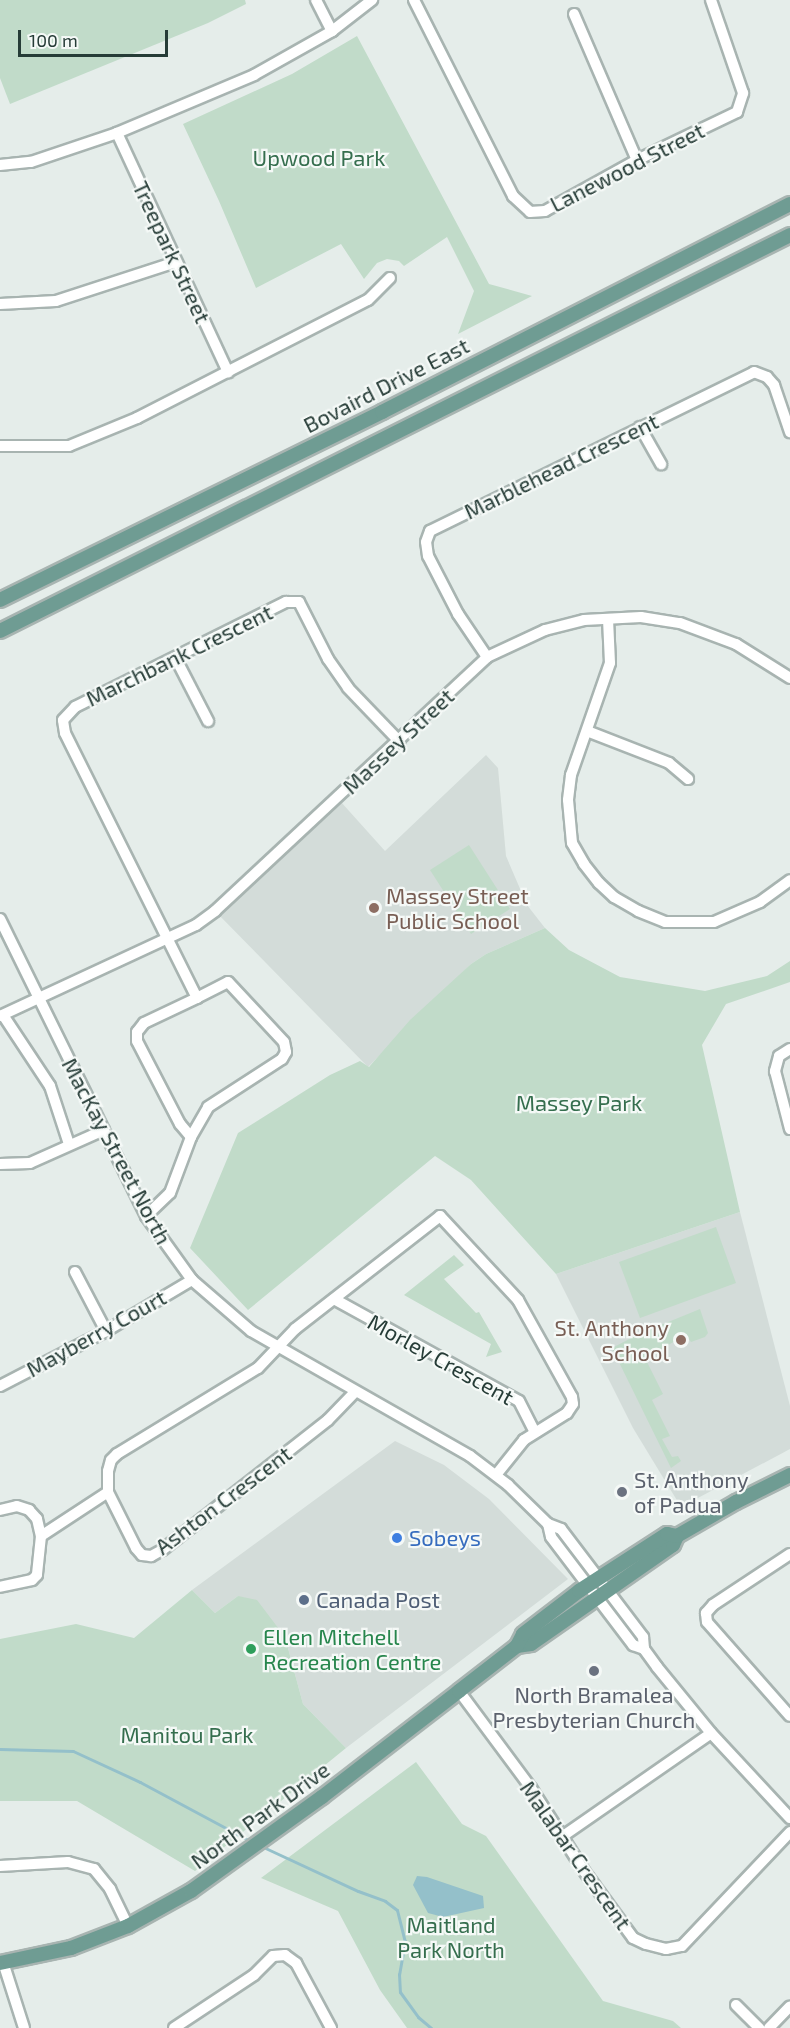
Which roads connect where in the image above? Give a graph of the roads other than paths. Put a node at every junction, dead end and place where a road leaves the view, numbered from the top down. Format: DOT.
graph roads {
  1 [pos="316,0"];
  2 [pos="372,0"];
  3 [pos="414,0"];
  4 [pos="711,0"];
  5 [pos="574,14"];
  6 [pos="332,31"];
  7 [pos="117,133"];
  8 [pos="637,160"];
  9 [pos="0,165"];
  10 [pos="790,204"];
  11 [pos="790,235"];
  12 [pos="176,262"];
  13 [pos="390,278"];
  14 [pos="0,304"];
  15 [pos="228,372"];
  16 [pos="640,428"];
  17 [pos="790,432"];
  18 [pos="0,446"];
  19 [pos="661,464"];
  20 [pos="0,600"];
  21 [pos="608,619"];
  22 [pos="0,631"];
  23 [pos="487,657"];
  24 [pos="176,658"];
  25 [pos="790,677"];
  26 [pos="208,721"];
  27 [pos="587,731"];
  28 [pos="399,741"];
  29 [pos="688,778"];
  30 [pos="790,880"];
  31 [pos="0,920"];
  32 [pos="166,940"];
  33 [pos="196,998"];
  34 [pos="40,1000"];
  35 [pos="1,1015"];
  36 [pos="790,1049"];
  37 [pos="790,1128"];
  38 [pos="104,1130"];
  39 [pos="191,1137"];
  40 [pos="69,1144"];
  41 [pos="0,1164"];
  42 [pos="146,1216"];
  43 [pos="75,1272"];
  44 [pos="192,1280"];
  45 [pos="334,1299"];
  46 [pos="106,1331"];
  47 [pos="277,1348"];
  48 [pos="0,1386"];
  49 [pos="355,1392"];
  50 [pos="535,1432"];
  51 [pos="496,1475"];
  52 [pos="790,1475"];
  53 [pos="108,1492"];
  54 [pos="0,1510"];
  55 [pos="41,1536"];
  56 [pos="677,1536"];
  57 [pos="790,1554"];
  58 [pos="593,1582"];
  59 [pos="0,1587"];
  60 [pos="602,1593"];
  61 [pos="517,1646"];
  62 [pos="459,1691"];
  63 [pos="790,1716"];
  64 [pos="711,1733"];
  65 [pos="790,1818"];
  66 [pos="790,1832"];
  67 [pos="563,1836"];
  68 [pos="0,1866"];
  69 [pos="128,1926"];
  70 [pos="2,1963"];
  71 [pos="736,2005"];
  72 [pos="790,2006"];
  73 [pos="24,2028"];
  74 [pos="174,2028"];
  75 [pos="331,2028"];
  76 [pos="759,2028"];
  77 [pos="769,2028"];
  1 -- 6 [label="street"];
  2 -- 6 [label="street"];
  3 -- 8 [label="street, Lanewood Street"];
  4 -- 8 [label="street, Lanewood Street"];
  5 -- 8 [label="street"];
  6 -- 7 [label="street"];
  7 -- 9 [label="street"];
  7 -- 12 [label="street, Treepark Street"];
  10 -- 20 [label="main road, Bovaird Drive East"];
  11 -- 22 [label="main road, Bovaird Drive East"];
  12 -- 14 [label="street"];
  12 -- 15 [label="street, Treepark Street"];
  13 -- 15 [label="street"];
  15 -- 18 [label="street"];
  16 -- 17 [label="street, Marblehead Crescent"];
  16 -- 19 [label="street"];
  16 -- 23 [label="street, Marblehead Crescent"];
  21 -- 23 [label="street, Massey Street"];
  21 -- 25 [label="street, Massey Street"];
  21 -- 27 [label="street"];
  23 -- 28 [label="street, Massey Street"];
  24 -- 26 [label="street"];
  24 -- 28 [label="street, Marchbank Crescent"];
  24 -- 32 [label="street, Marchbank Crescent"];
  27 -- 29 [label="street"];
  27 -- 30 [label="street"];
  28 -- 32 [label="street, Massey Street"];
  31 -- 34 [label="street, MacKay Street North"];
  32 -- 33 [label="street"];
  32 -- 34 [label="street, Massey Street"];
  33 -- 39 [label="street"];
  33 -- 39 [label="street"];
  34 -- 35 [label="street, Massey Street"];
  34 -- 38 [label="street, MacKay Street North"];
  35 -- 40 [label="street"];
  36 -- 37 [label="street"];
  38 -- 40 [label="street"];
  38 -- 42 [label="street, MacKay Street North"];
  39 -- 42 [label="street"];
  40 -- 41 [label="street"];
  42 -- 44 [label="street, MacKay Street North"];
  43 -- 46 [label="street"];
  44 -- 46 [label="street, Mayberry Court"];
  44 -- 47 [label="street, MacKay Street North"];
  45 -- 47 [label="street, Morley Crescent"];
  45 -- 50 [label="street, Morley Crescent"];
  45 -- 50 [label="street, Morley Crescent"];
  46 -- 48 [label="street, Mayberry Court"];
  47 -- 49 [label="street, MacKay Street North"];
  47 -- 53 [label="street"];
  49 -- 51 [label="street, MacKay Street North"];
  49 -- 53 [label="street, Ashton Crescent"];
  50 -- 51 [label="street, Morley Crescent"];
  51 -- 58 [label="street, MacKay Street North"];
  52 -- 56 [label="main road, North Park Drive"];
  53 -- 55 [label="street"];
  54 -- 55 [label="street"];
  55 -- 59 [label="street"];
  56 -- 58 [label="main road, North Park Drive"];
  56 -- 60 [label="main road, North Park Drive"];
  57 -- 63 [label="street"];
  58 -- 60 [label="street, MacKay Street North"];
  58 -- 61 [label="main road, North Park Drive"];
  60 -- 61 [label="main road, North Park Drive"];
  60 -- 64 [label="street, MacKay Street North"];
  61 -- 62 [label="main road, North Park Drive"];
  62 -- 67 [label="street, Malabar Crescent"];
  62 -- 69 [label="main road, North Park Drive"];
  64 -- 65 [label="street, MacKay Street North"];
  64 -- 67 [label="street"];
  66 -- 67 [label="street, Malabar Crescent"];
  68 -- 69 [label="street"];
  69 -- 70 [label="main road, North Park Drive"];
  70 -- 73 [label="street"];
  71 -- 76 [label="street"];
  72 -- 77 [label="street"];
  74 -- 75 [label="street"];
}
